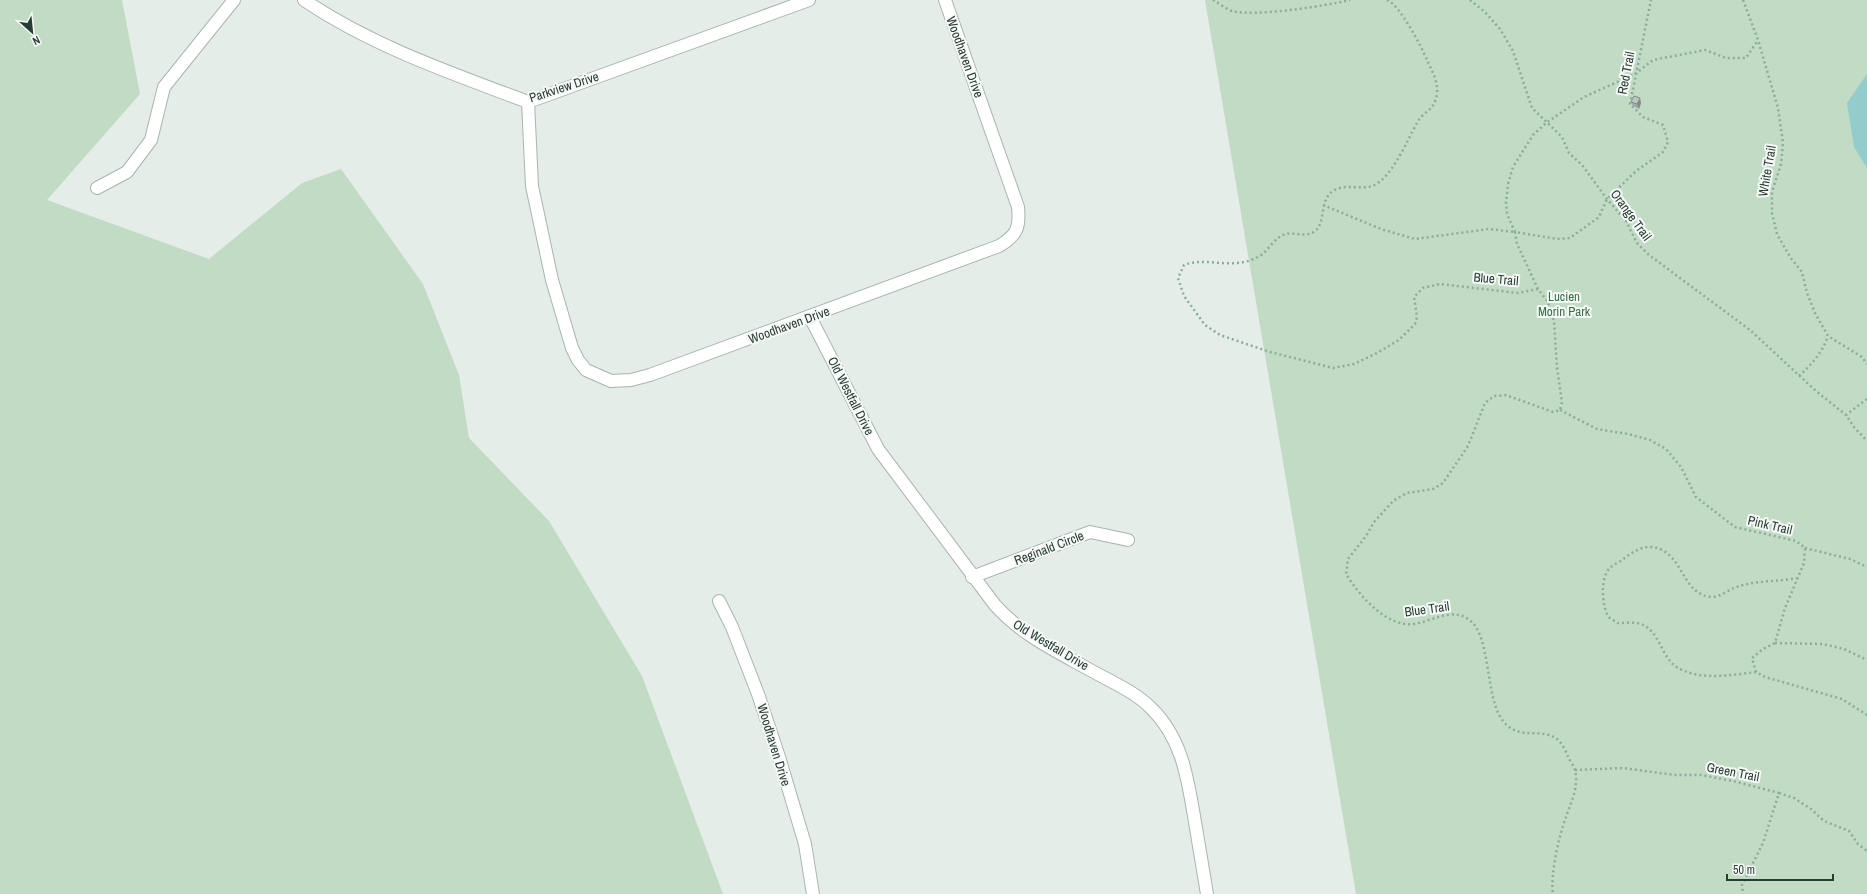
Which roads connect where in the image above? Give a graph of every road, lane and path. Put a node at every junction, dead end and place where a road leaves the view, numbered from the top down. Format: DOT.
graph roads {
  1 [pos="234,0"];
  2 [pos="304,0"];
  3 [pos="810,0"];
  4 [pos="945,0"];
  5 [pos="1213,0"];
  6 [pos="1350,0"];
  7 [pos="1387,0"];
  8 [pos="1470,0"];
  9 [pos="1651,0"];
  10 [pos="1743,0"];
  11 [pos="1758,40"];
  12 [pos="1635,74"];
  13 [pos="528,102"];
  14 [pos="1546,123"];
  15 [pos="97,188"];
  16 [pos="1607,199"];
  17 [pos="1323,205"];
  18 [pos="1515,232"];
  19 [pos="1538,289"];
  20 [pos="810,317"];
  21 [pos="1828,336"];
  22 [pos="1867,364"];
  23 [pos="1799,376"];
  24 [pos="1867,399"];
  25 [pos="1560,410"];
  26 [pos="1846,415"];
  27 [pos="1867,441"];
  28 [pos="1128,540"];
  29 [pos="1805,548"];
  30 [pos="1867,567"];
  31 [pos="972,577"];
  32 [pos="1798,578"];
  33 [pos="719,601"];
  34 [pos="1775,643"];
  35 [pos="1867,660"];
  36 [pos="1756,672"];
  37 [pos="1867,715"];
  38 [pos="1575,770"];
  39 [pos="1779,792"];
  40 [pos="1867,851"];
  41 [pos="813,894"];
  42 [pos="1207,894"];
  43 [pos="1553,894"];
  44 [pos="1743,894"];
  1 -- 15 [label="street"];
  2 -- 13 [label="street, Parkview Drive"];
  3 -- 13 [label="street, Parkview Drive"];
  4 -- 20 [label="street, Woodhaven Drive"];
  5 -- 6 [label="path"];
  7 -- 17 [label="path"];
  8 -- 14 [label="path, Orange Trail"];
  9 -- 12 [label="path, Red Trail"];
  10 -- 11 [label="path, White Trail"];
  11 -- 12 [label="path"];
  11 -- 21 [label="path, White Trail"];
  12 -- 14 [label="path"];
  12 -- 16 [label="path, Red Trail"];
  13 -- 20 [label="street, Woodhaven Drive"];
  14 -- 16 [label="path, Orange Trail"];
  14 -- 18 [label="path"];
  16 -- 18 [label="path"];
  16 -- 23 [label="path, Orange Trail"];
  17 -- 18 [label="path"];
  17 -- 19 [label="path, Blue Trail"];
  18 -- 19 [label="path"];
  19 -- 25 [label="path"];
  20 -- 31 [label="street, Old Westfall Drive"];
  21 -- 22 [label="path, White Trail"];
  21 -- 23 [label="path"];
  23 -- 26 [label="path, Orange Trail"];
  24 -- 26 [label="path"];
  25 -- 29 [label="path, Pink Trail"];
  25 -- 38 [label="path, Blue Trail"];
  26 -- 27 [label="path"];
  28 -- 31 [label="street, Reginald Circle"];
  29 -- 30 [label="path"];
  29 -- 32 [label="path, Pink Trail"];
  31 -- 42 [label="street, Old Westfall Drive"];
  32 -- 34 [label="path, Pink Trail"];
  32 -- 36 [label="path"];
  33 -- 41 [label="street, Woodhaven Drive"];
  34 -- 35 [label="path"];
  34 -- 36 [label="path"];
  36 -- 37 [label="path"];
  38 -- 39 [label="path, Green Trail"];
  38 -- 43 [label="path, Blue Trail"];
  39 -- 40 [label="path"];
  39 -- 44 [label="path"];
}
